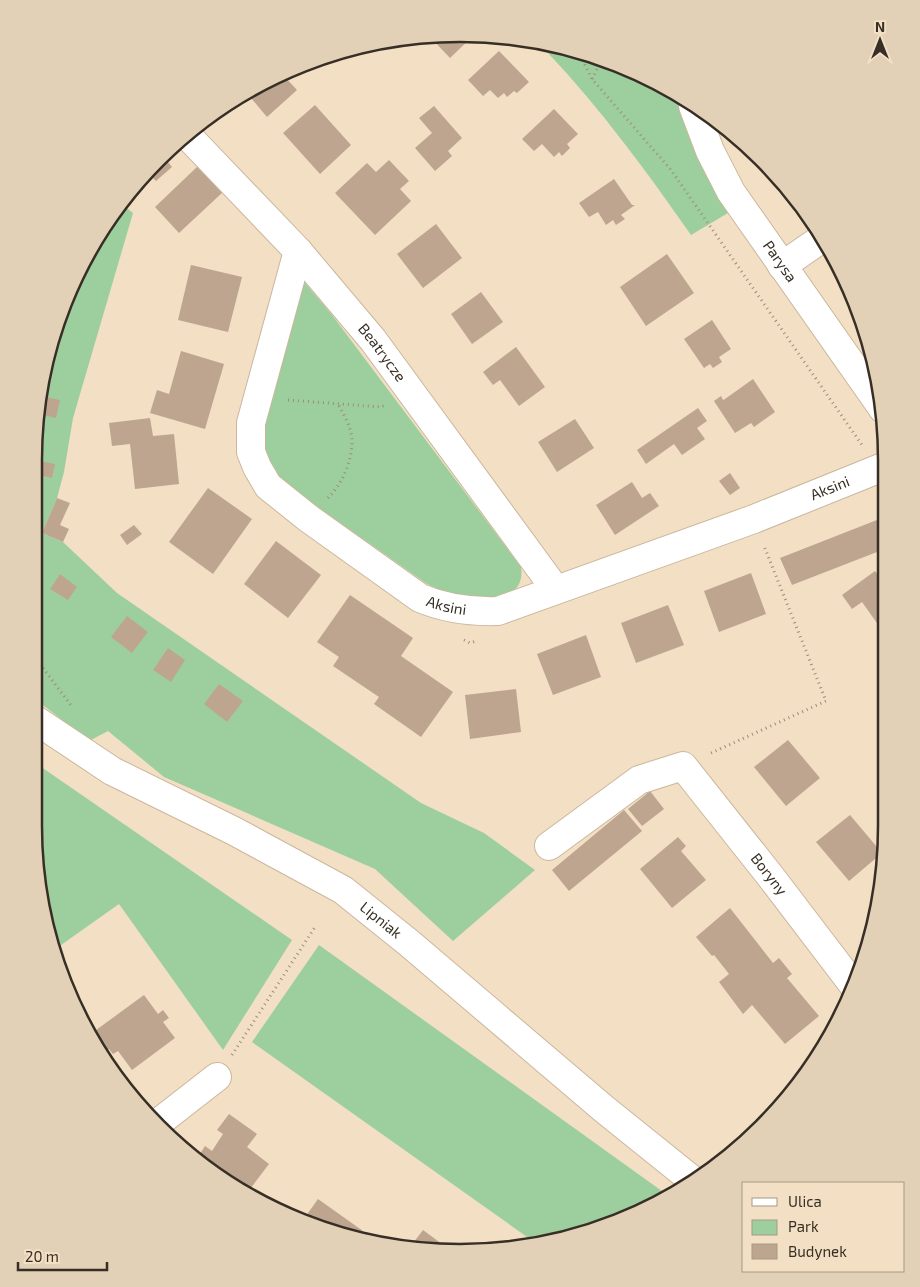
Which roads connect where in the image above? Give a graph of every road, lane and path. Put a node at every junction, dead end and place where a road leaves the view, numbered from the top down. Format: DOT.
graph roads {
  1 [pos="583,62"];
  2 [pos="599,67"];
  3 [pos="592,79"];
  4 [pos="697,117"];
  5 [pos="192,140"];
  6 [pos="816,242"];
  7 [pos="298,251"];
  8 [pos="782,266"];
  9 [pos="410,389"];
  10 [pos="258,393"];
  11 [pos="872,393"];
  12 [pos="338,404"];
  13 [pos="878,464"];
  14 [pos="878,469"];
  15 [pos="308,518"];
  16 [pos="754,519"];
  17 [pos="556,590"];
  18 [pos="42,724"];
  19 [pos="683,766"];
  20 [pos="549,846"];
  21 [pos="314,927"];
  22 [pos="849,979"];
  23 [pos="218,1077"];
  24 [pos="163,1119"];
  25 [pos="689,1176"];
  1 -- 3 [label="path"];
  2 -- 3 [label="path"];
  3 -- 13 [label="path"];
  4 -- 8 [label="street, Parysa"];
  5 -- 7 [label="street, Beatrycze"];
  6 -- 8 [label="street"];
  7 -- 9 [label="street, Beatrycze"];
  7 -- 10 [label="street, Aksini"];
  8 -- 11 [label="street, Parysa"];
  9 -- 12 [label="path"];
  9 -- 17 [label="street, Beatrycze"];
  10 -- 12 [label="path"];
  10 -- 15 [label="street, Aksini"];
  12 -- 15 [label="path"];
  14 -- 16 [label="street, Aksini"];
  15 -- 17 [label="street, Aksini"];
  16 -- 17 [label="street, Aksini"];
  16 -- 19 [label="path"];
  18 -- 25 [label="street, Lipniak"];
  19 -- 20 [label="street"];
  19 -- 22 [label="street, Boryny"];
  21 -- 23 [label="path"];
  23 -- 24 [label="street"];
}
